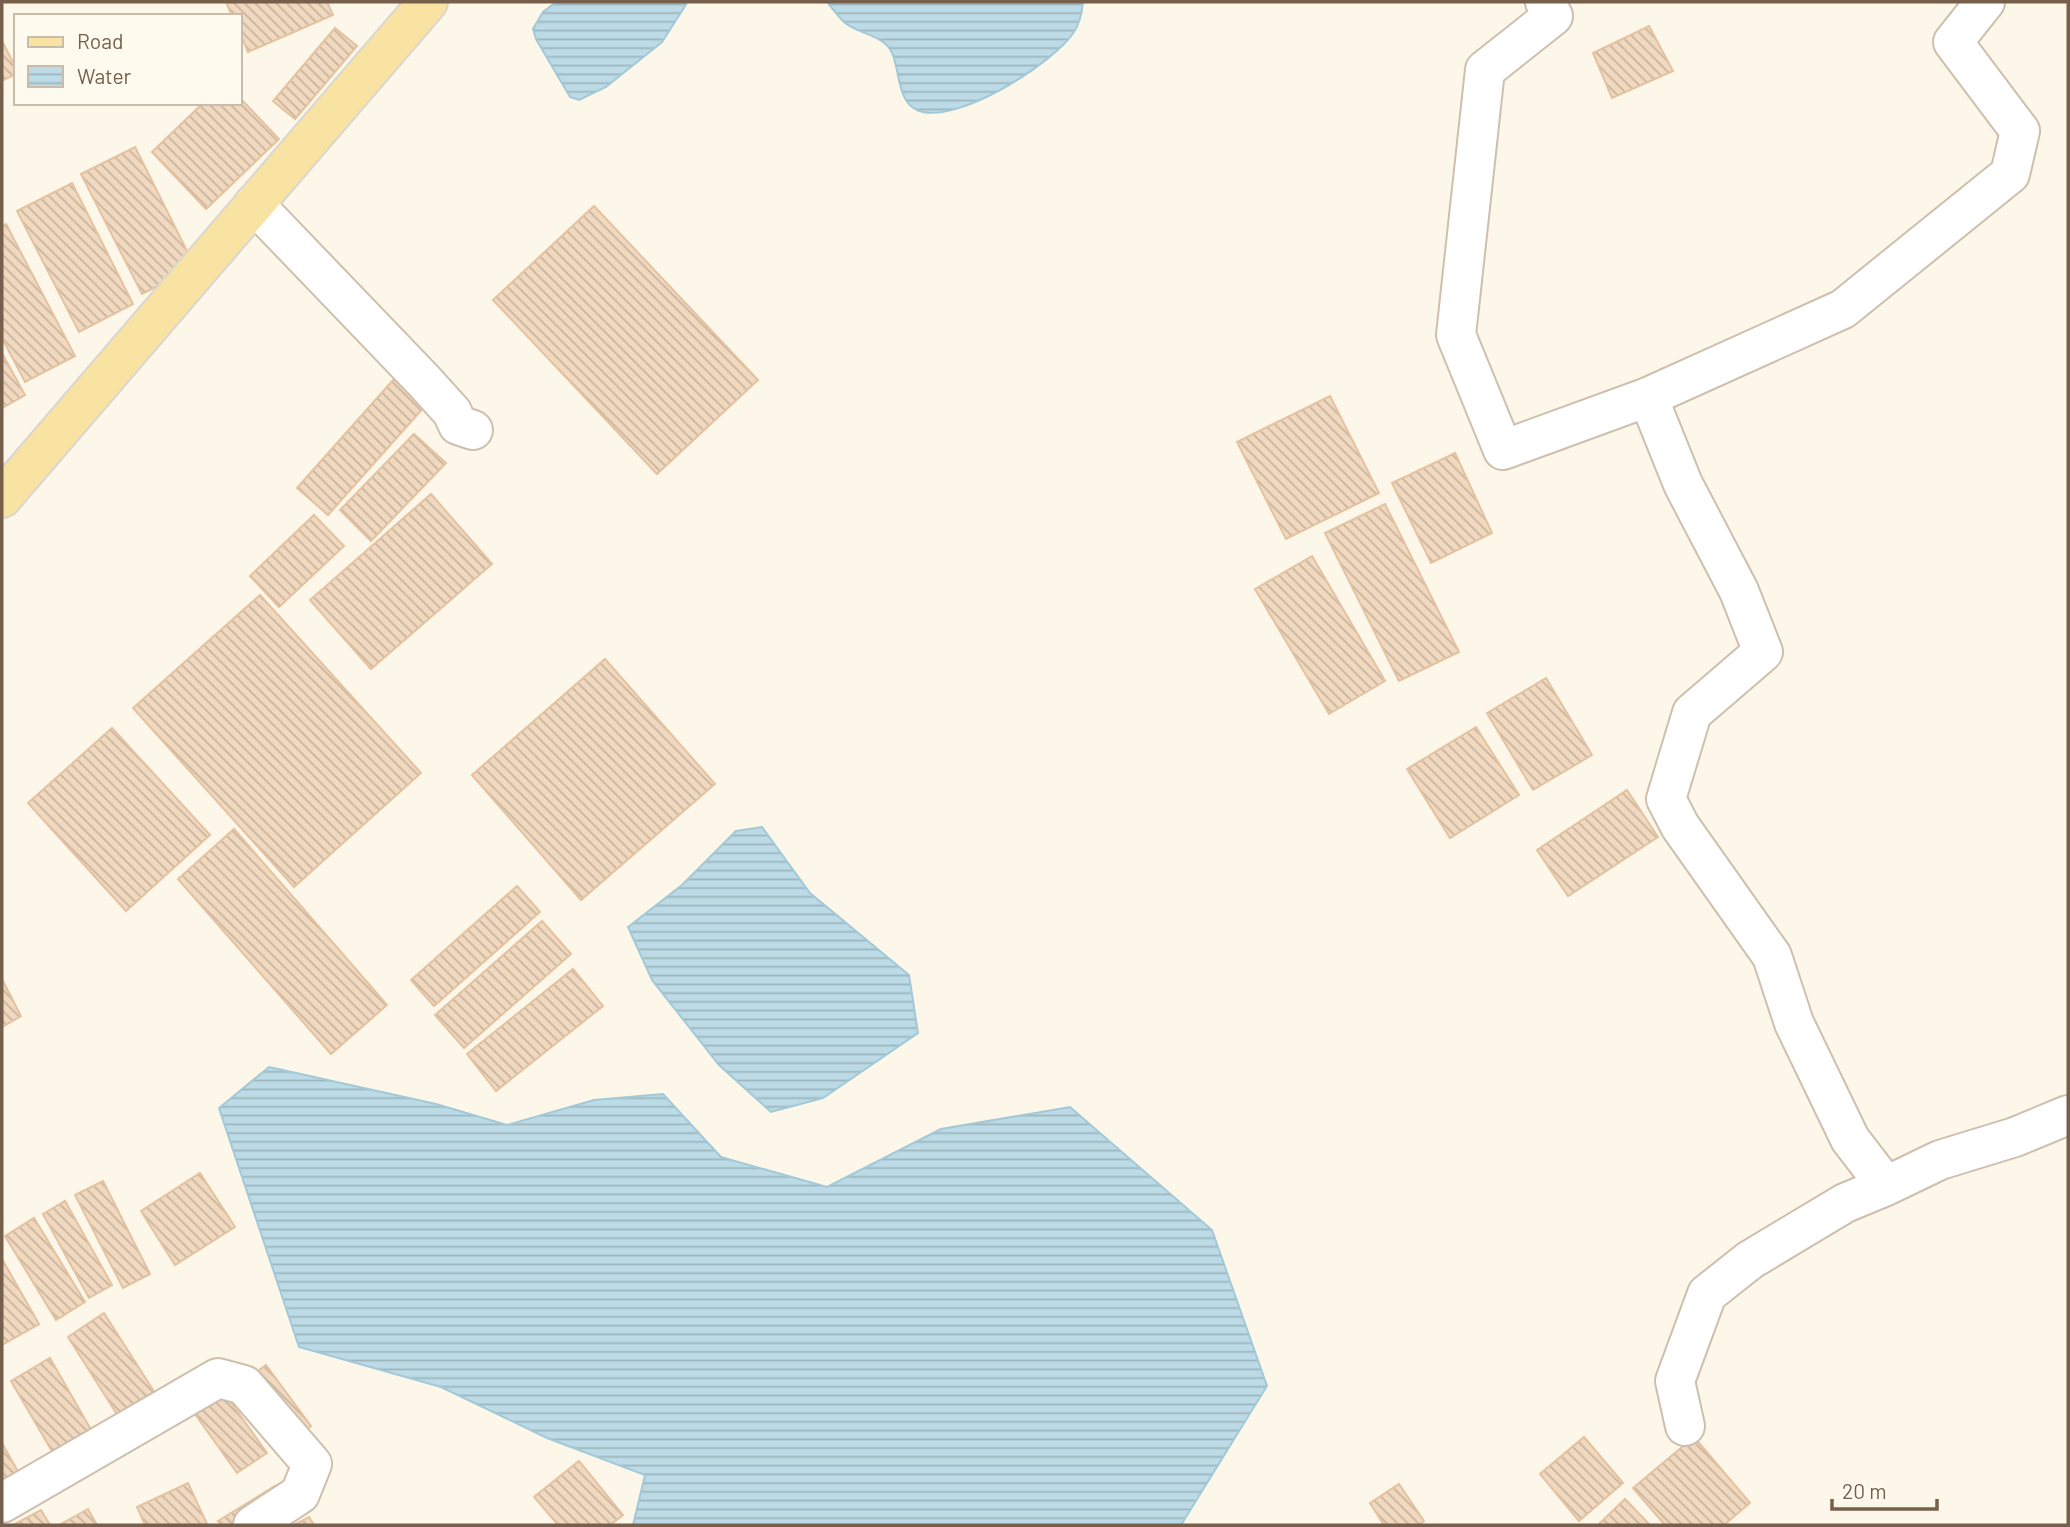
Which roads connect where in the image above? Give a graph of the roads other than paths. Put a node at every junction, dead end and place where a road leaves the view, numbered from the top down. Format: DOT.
graph roads {
  1 [pos="428,2"];
  2 [pos="1545,2"];
  3 [pos="1985,2"];
  4 [pos="254,204"];
  5 [pos="1648,397"];
  6 [pos="473,430"];
  7 [pos="2,498"];
  8 [pos="2068,1115"];
  9 [pos="1886,1185"];
  10 [pos="1685,1426"];
  11 [pos="2,1503"];
  12 [pos="253,1525"];
  1 -- 4 [label="main road"];
  2 -- 5 [label="street"];
  3 -- 5 [label="street"];
  4 -- 6 [label="street"];
  4 -- 7 [label="main road"];
  5 -- 9 [label="street"];
  8 -- 9 [label="street"];
  9 -- 10 [label="street"];
  11 -- 12 [label="street"];
}
